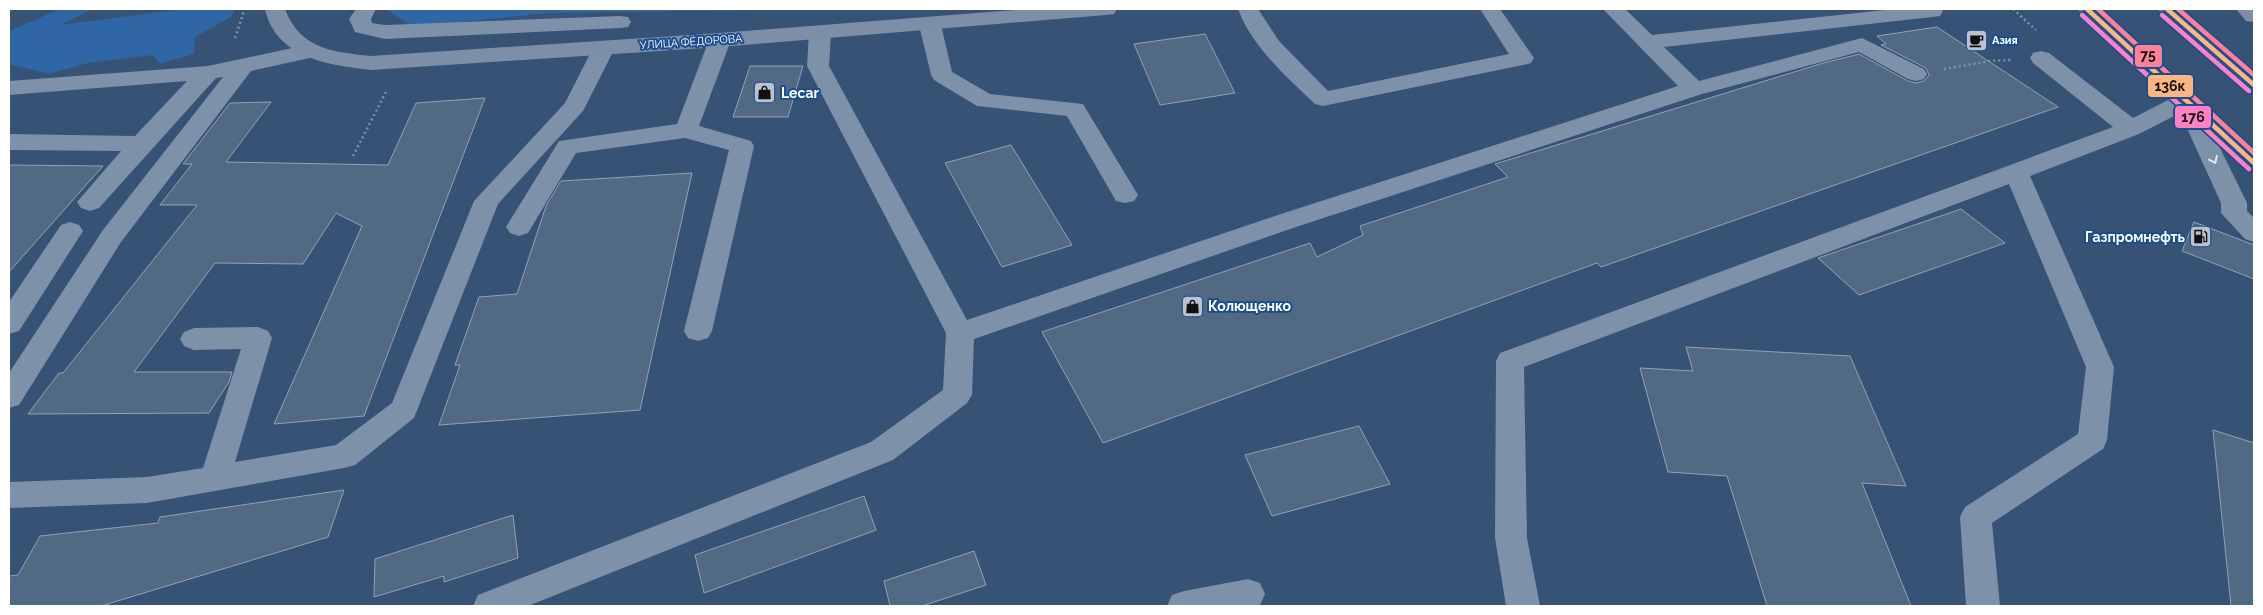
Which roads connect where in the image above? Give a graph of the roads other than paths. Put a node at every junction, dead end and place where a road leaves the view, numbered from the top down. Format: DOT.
graph roads {
  1 [pos="275,9"];
  2 [pos="366,9"];
  3 [pos="1106,9"];
  4 [pos="1248,9"];
  5 [pos="1490,9"];
  6 [pos="1613,9"];
  7 [pos="2087,9"];
  8 [pos="2166,9"];
  9 [pos="2248,9"];
  10 [pos="2254,10"];
  11 [pos="1932,11"];
  12 [pos="1042,12"];
  13 [pos="2254,16"];
  14 [pos="620,22"];
  15 [pos="930,24"];
  16 [pos="820,33"];
  17 [pos="720,40"];
  18 [pos="1647,42"];
  19 [pos="604,48"];
  20 [pos="311,51"];
  21 [pos="2041,58"];
  22 [pos="243,66"];
  23 [pos="208,73"];
  24 [pos="1916,74"];
  25 [pos="2254,85"];
  26 [pos="9,88"];
  27 [pos="1694,89"];
  28 [pos="2186,100"];
  29 [pos="2131,129"];
  30 [pos="686,130"];
  31 [pos="9,142"];
  32 [pos="141,144"];
  33 [pos="2254,163"];
  34 [pos="2017,173"];
  35 [pos="1125,195"];
  36 [pos="90,202"];
  37 [pos="519,227"];
  38 [pos="70,231"];
  39 [pos="2254,233"];
  40 [pos="9,324"];
  41 [pos="698,330"];
  42 [pos="960,333"];
  43 [pos="194,339"];
  44 [pos="9,397"];
  45 [pos="215,478"];
  46 [pos="9,495"];
  47 [pos="1248,594"];
  48 [pos="490,606"];
  49 [pos="1184,606"];
  50 [pos="1523,606"];
  51 [pos="1983,606"];
  1 -- 20 [label="main road, УЛИЦА ФЁДОРОВА"];
  2 -- 14 [label="lane"];
  3 -- 12 [label="main road, УЛИЦА ФЁДОРОВА"];
  4 -- 5 [label="lane"];
  6 -- 18 [label="lane"];
  7 -- 28 [label="main road"];
  8 -- 25 [label="main road"];
  9 -- 10 [label="lane"];
  9 -- 13 [label="main road"];
  11 -- 18 [label="lane"];
  12 -- 15 [label="main road, УЛИЦА ФЁДОРОВА"];
  15 -- 16 [label="main road, УЛИЦА ФЁДОРОВА"];
  15 -- 35 [label="lane"];
  16 -- 17 [label="main road, УЛИЦА ФЁДОРОВА"];
  16 -- 42 [label="lane"];
  17 -- 19 [label="main road, УЛИЦА ФЁДОРОВА"];
  17 -- 30 [label="lane"];
  18 -- 27 [label="lane"];
  19 -- 20 [label="main road, УЛИЦА ФЁДОРОВА"];
  19 -- 45 [label="lane"];
  20 -- 22 [label="lane"];
  21 -- 29 [label="lane"];
  22 -- 23 [label="lane"];
  22 -- 44 [label="lane"];
  23 -- 26 [label="lane"];
  23 -- 32 [label="lane"];
  24 -- 27 [label="lane"];
  27 -- 42 [label="lane"];
  28 -- 29 [label="lane"];
  28 -- 33 [label="main road"];
  28 -- 39 [label="lane, one-way"];
  29 -- 34 [label="lane"];
  30 -- 37 [label="lane"];
  30 -- 41 [label="lane"];
  31 -- 32 [label="lane"];
  32 -- 36 [label="lane"];
  34 -- 50 [label="lane"];
  34 -- 51 [label="lane"];
  38 -- 40 [label="lane"];
  42 -- 48 [label="lane"];
  43 -- 45 [label="lane"];
  45 -- 46 [label="lane"];
  47 -- 49 [label="lane"];
}
